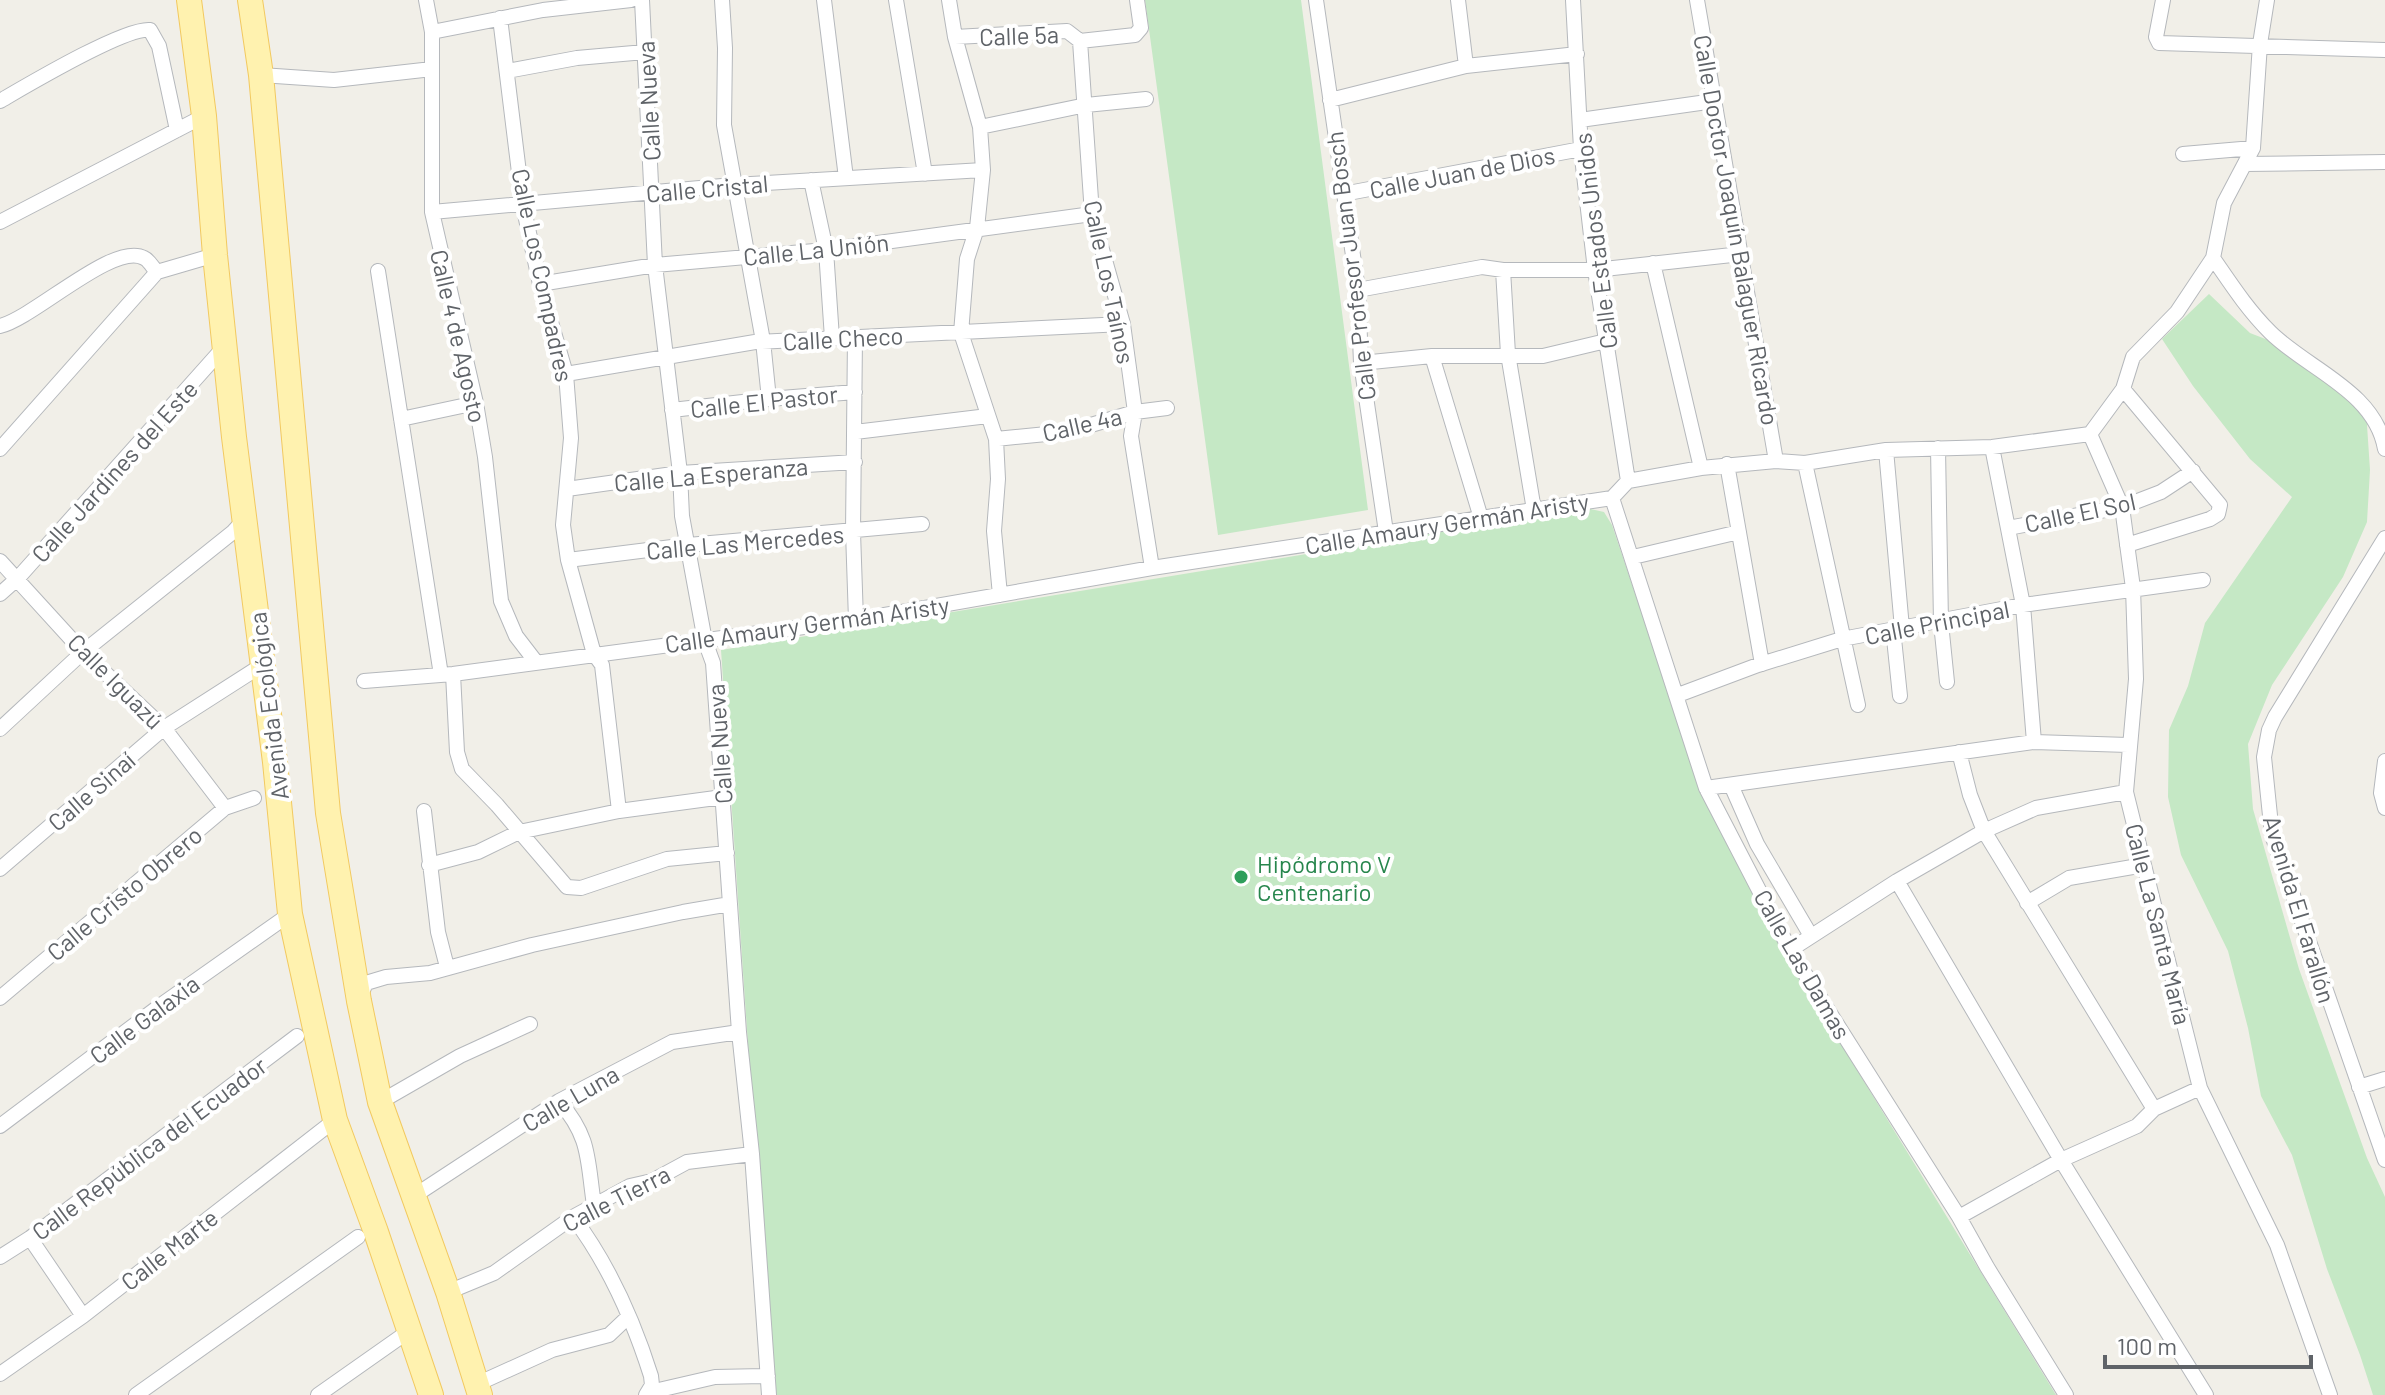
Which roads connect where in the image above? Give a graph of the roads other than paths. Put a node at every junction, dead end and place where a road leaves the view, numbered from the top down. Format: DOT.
graph roads {
  1 [pos="189,0"];
  2 [pos="250,0"];
  3 [pos="426,0"];
  4 [pos="631,0"];
  5 [pos="642,0"];
  6 [pos="722,0"];
  7 [pos="824,0"];
  8 [pos="896,0"];
  9 [pos="949,0"];
  10 [pos="1137,0"];
  11 [pos="1316,0"];
  12 [pos="1458,0"];
  13 [pos="1573,0"];
  14 [pos="1697,0"];
  15 [pos="2163,0"];
  16 [pos="2267,0"];
  17 [pos="500,18"];
  18 [pos="432,32"];
  19 [pos="955,37"];
  20 [pos="1080,41"];
  21 [pos="2260,44"];
  22 [pos="2385,50"];
  23 [pos="645,52"];
  24 [pos="1577,54"];
  25 [pos="1466,66"];
  26 [pos="432,69"];
  27 [pos="507,71"];
  28 [pos="261,75"];
  29 [pos="1146,99"];
  30 [pos="1330,100"];
  31 [pos="0,101"];
  32 [pos="1714,101"];
  33 [pos="1086,105"];
  34 [pos="204,116"];
  35 [pos="1580,120"];
  36 [pos="980,127"];
  37 [pos="177,130"];
  38 [pos="2253,148"];
  39 [pos="1581,149"];
  40 [pos="2183,154"];
  41 [pos="2385,162"];
  42 [pos="2245,164"];
  43 [pos="983,170"];
  44 [pos="925,174"];
  45 [pos="846,178"];
  46 [pos="811,180"];
  47 [pos="733,185"];
  48 [pos="653,192"];
  49 [pos="1343,194"];
  50 [pos="523,205"];
  51 [pos="432,212"];
  52 [pos="1092,214"];
  53 [pos="0,222"];
  54 [pos="977,228"];
  55 [pos="826,250"];
  56 [pos="1741,254"];
  57 [pos="215,255"];
  58 [pos="747,257"];
  59 [pos="2213,258"];
  60 [pos="1653,263"];
  61 [pos="655,265"];
  62 [pos="1503,270"];
  63 [pos="1595,270"];
  64 [pos="378,271"];
  65 [pos="157,272"];
  66 [pos="540,284"];
  67 [pos="1358,290"];
  68 [pos="1123,324"];
  69 [pos="0,326"];
  70 [pos="961,333"];
  71 [pos="855,337"];
  72 [pos="832,338"];
  73 [pos="763,341"];
  74 [pos="1606,341"];
  75 [pos="226,345"];
  76 [pos="1508,354"];
  77 [pos="667,356"];
  78 [pos="1432,356"];
  79 [pos="1361,363"];
  80 [pos="566,374"];
  81 [pos="2123,389"];
  82 [pos="855,392"];
  83 [pos="769,399"];
  84 [pos="476,403"];
  85 [pos="1167,408"];
  86 [pos="672,410"];
  87 [pos="1135,412"];
  88 [pos="988,416"];
  89 [pos="401,419"];
  90 [pos="855,432"];
  91 [pos="2090,434"];
  92 [pos="996,439"];
  93 [pos="1992,447"];
  94 [pos="1938,448"];
  95 [pos="0,449"];
  96 [pos="2385,449"];
  97 [pos="1886,450"];
  98 [pos="1776,461"];
  99 [pos="855,462"];
  100 [pos="1805,463"];
  101 [pos="1727,464"];
  102 [pos="1701,468"];
  103 [pos="2193,471"];
  104 [pos="680,473"];
  105 [pos="1628,481"];
  106 [pos="567,489"];
  107 [pos="1612,498"];
  108 [pos="2122,507"];
  109 [pos="1534,510"];
  110 [pos="1481,518"];
  111 [pos="245,520"];
  112 [pos="922,524"];
  113 [pos="2008,528"];
  114 [pos="853,532"];
  115 [pos="1386,532"];
  116 [pos="1739,532"];
  117 [pos="2385,538"];
  118 [pos="688,545"];
  119 [pos="2127,545"];
  120 [pos="1633,557"];
  121 [pos="568,560"];
  122 [pos="0,561"];
  123 [pos="1152,568"];
  124 [pos="18,578"];
  125 [pos="2203,580"];
  126 [pos="2133,588"];
  127 [pos="0,594"];
  128 [pos="1000,595"];
  129 [pos="2023,605"];
  130 [pos="856,620"];
  131 [pos="1941,623"];
  132 [pos="1897,629"];
  133 [pos="1842,639"];
  134 [pos="705,641"];
  135 [pos="83,652"];
  136 [pos="594,654"];
  137 [pos="536,662"];
  138 [pos="264,664"];
  139 [pos="1762,664"];
  140 [pos="447,675"];
  141 [pos="364,681"];
  142 [pos="1947,682"];
  143 [pos="1678,695"];
  144 [pos="1900,696"];
  145 [pos="1858,705"];
  146 [pos="164,728"];
  147 [pos="0,729"];
  148 [pos="2034,742"];
  149 [pos="2128,745"];
  150 [pos="1959,752"];
  151 [pos="2385,761"];
  152 [pos="1731,785"];
  153 [pos="1706,788"];
  154 [pos="2126,792"];
  155 [pos="723,797"];
  156 [pos="254,798"];
  157 [pos="225,808"];
  158 [pos="2385,808"];
  159 [pos="424,811"];
  160 [pos="619,811"];
  161 [pos="1984,831"];
  162 [pos="519,832"];
  163 [pos="727,853"];
  164 [pos="429,865"];
  165 [pos="2144,865"];
  166 [pos="0,869"];
  167 [pos="1897,881"];
  168 [pos="2027,903"];
  169 [pos="730,904"];
  170 [pos="290,914"];
  171 [pos="1811,936"];
  172 [pos="1790,950"];
  173 [pos="447,967"];
  174 [pos="0,998"];
  175 [pos="359,1001"];
  176 [pos="530,1024"];
  177 [pos="739,1032"];
  178 [pos="297,1036"];
  179 [pos="2385,1079"];
  180 [pos="2359,1087"];
  181 [pos="2200,1088"];
  182 [pos="559,1101"];
  183 [pos="380,1102"];
  184 [pos="2154,1109"];
  185 [pos="335,1120"];
  186 [pos="0,1126"];
  187 [pos="752,1154"];
  188 [pos="2061,1160"];
  189 [pos="2385,1160"];
  190 [pos="414,1196"];
  191 [pos="594,1205"];
  192 [pos="573,1217"];
  193 [pos="1959,1217"];
  194 [pos="358,1237"];
  195 [pos="30,1238"];
  196 [pos="0,1257"];
  197 [pos="448,1292"];
  198 [pos="83,1316"];
  199 [pos="628,1317"];
  200 [pos="409,1331"];
  201 [pos="0,1374"];
  202 [pos="768,1376"];
  203 [pos="478,1389"];
  204 [pos="648,1393"];
  205 [pos="2327,1394"];
  206 [pos="136,1395"];
  207 [pos="318,1395"];
  208 [pos="431,1395"];
  209 [pos="769,1395"];
  210 [pos="2066,1395"];
  211 [pos="2206,1395"];
  1 -- 34 [label="main road, Avenida Ecológica"];
  2 -- 28 [label="main road, Avenida Ecológica"];
  3 -- 18 [label="street, Calle 4 de Agosto"];
  4 -- 17 [label="street"];
  5 -- 23 [label="street, Calle Nueva"];
  6 -- 47 [label="street"];
  7 -- 45 [label="street"];
  8 -- 44 [label="street"];
  9 -- 19 [label="street"];
  10 -- 20 [label="street, Calle 5a"];
  11 -- 30 [label="street, Calle Profesor Juan Bosch"];
  12 -- 25 [label="street"];
  13 -- 24 [label="street, Calle Estados Unidos"];
  14 -- 32 [label="street, Calle Doctor Joaquín Balaguer Ricardo"];
  15 -- 21 [label="street"];
  16 -- 21 [label="street"];
  17 -- 18 [label="street"];
  17 -- 27 [label="street, Calle Los Compadres"];
  18 -- 26 [label="street, Calle 4 de Agosto"];
  19 -- 20 [label="street, Calle 5a"];
  19 -- 36 [label="street"];
  20 -- 33 [label="street, Calle Los Taínos"];
  21 -- 22 [label="street"];
  21 -- 38 [label="street"];
  23 -- 27 [label="street"];
  23 -- 48 [label="street, Calle Nueva"];
  24 -- 25 [label="street"];
  24 -- 35 [label="street, Calle Estados Unidos"];
  25 -- 30 [label="street"];
  26 -- 28 [label="street"];
  26 -- 51 [label="street, Calle 4 de Agosto"];
  27 -- 50 [label="street, Calle Los Compadres"];
  28 -- 175 [label="main road, Avenida Ecológica"];
  29 -- 33 [label="street"];
  30 -- 49 [label="street, Calle Profesor Juan Bosch"];
  31 -- 37 [label="street"];
  32 -- 35 [label="street"];
  32 -- 56 [label="street, Calle Doctor Joaquín Balaguer Ricardo"];
  33 -- 36 [label="street"];
  33 -- 52 [label="street, Calle Los Taínos"];
  34 -- 37 [label="street"];
  34 -- 57 [label="main road, Avenida Ecológica"];
  35 -- 39 [label="street, Calle Estados Unidos"];
  36 -- 43 [label="street"];
  37 -- 53 [label="street"];
  38 -- 40 [label="street"];
  38 -- 42 [label="street"];
  39 -- 49 [label="street, Calle Juan de Dios"];
  39 -- 63 [label="street, Calle Estados Unidos"];
  41 -- 42 [label="street"];
  42 -- 59 [label="street"];
  43 -- 44 [label="street, Calle Cristal"];
  43 -- 54 [label="street"];
  44 -- 45 [label="street, Calle Cristal"];
  45 -- 46 [label="street, Calle Cristal"];
  46 -- 47 [label="street, Calle Cristal"];
  46 -- 55 [label="street"];
  47 -- 48 [label="street, Calle Cristal"];
  47 -- 58 [label="street"];
  48 -- 50 [label="street, Calle Cristal"];
  48 -- 61 [label="street, Calle Nueva"];
  49 -- 67 [label="street, Calle Profesor Juan Bosch"];
  50 -- 51 [label="street, Calle Cristal"];
  50 -- 66 [label="street, Calle Los Compadres"];
  51 -- 84 [label="street, Calle 4 de Agosto"];
  52 -- 54 [label="street, Calle La Unión"];
  52 -- 68 [label="street, Calle Los Taínos"];
  54 -- 55 [label="street, Calle La Unión"];
  54 -- 70 [label="street"];
  55 -- 58 [label="street, Calle La Unión"];
  55 -- 72 [label="street"];
  56 -- 60 [label="street"];
  56 -- 98 [label="street, Calle Doctor Joaquín Balaguer Ricardo"];
  57 -- 65 [label="street"];
  57 -- 75 [label="main road, Avenida Ecológica"];
  58 -- 61 [label="street, Calle La Unión"];
  58 -- 73 [label="street"];
  59 -- 81 [label="street"];
  59 -- 96 [label="street"];
  60 -- 63 [label="street"];
  60 -- 102 [label="street"];
  61 -- 66 [label="street, Calle La Unión"];
  61 -- 77 [label="street, Calle Nueva"];
  62 -- 63 [label="street"];
  62 -- 67 [label="street"];
  62 -- 76 [label="street"];
  63 -- 74 [label="street, Calle Estados Unidos"];
  64 -- 89 [label="street"];
  65 -- 69 [label="street"];
  65 -- 95 [label="street"];
  66 -- 80 [label="street, Calle Los Compadres"];
  67 -- 79 [label="street, Calle Profesor Juan Bosch"];
  68 -- 70 [label="street, Calle Checo"];
  68 -- 87 [label="street, Calle Los Taínos"];
  70 -- 71 [label="street, Calle Checo"];
  70 -- 88 [label="street"];
  71 -- 72 [label="street, Calle Checo"];
  71 -- 82 [label="street"];
  72 -- 73 [label="street, Calle Checo"];
  73 -- 77 [label="street, Calle Checo"];
  73 -- 83 [label="street"];
  74 -- 76 [label="street"];
  74 -- 105 [label="street, Calle Estados Unidos"];
  75 -- 111 [label="main road, Avenida Ecológica"];
  75 -- 124 [label="street, Calle Jardines del Este"];
  76 -- 78 [label="street"];
  76 -- 109 [label="street"];
  77 -- 80 [label="street, Calle Checo"];
  77 -- 86 [label="street, Calle Nueva"];
  78 -- 79 [label="street"];
  78 -- 110 [label="street"];
  79 -- 115 [label="street, Calle Profesor Juan Bosch"];
  80 -- 106 [label="street, Calle Los Compadres"];
  81 -- 91 [label="street"];
  81 -- 103 [label="street"];
  82 -- 83 [label="street, Calle El Pastor"];
  82 -- 90 [label="street"];
  83 -- 86 [label="street, Calle El Pastor"];
  84 -- 89 [label="street"];
  84 -- 137 [label="street, Calle 4 de Agosto"];
  85 -- 87 [label="street, Calle 4a"];
  86 -- 104 [label="street, Calle Nueva"];
  87 -- 92 [label="street, Calle 4a"];
  87 -- 123 [label="street, Calle Los Taínos"];
  88 -- 90 [label="street"];
  88 -- 92 [label="street"];
  89 -- 140 [label="street"];
  90 -- 99 [label="street"];
  91 -- 93 [label="street"];
  91 -- 108 [label="street, Calle La Santa María"];
  92 -- 128 [label="street"];
  93 -- 94 [label="street"];
  93 -- 113 [label="street"];
  94 -- 97 [label="street"];
  94 -- 131 [label="street"];
  97 -- 100 [label="street"];
  97 -- 132 [label="street"];
  98 -- 100 [label="street"];
  98 -- 101 [label="street"];
  99 -- 104 [label="street, Calle La Esperanza"];
  99 -- 114 [label="street"];
  100 -- 133 [label="street"];
  101 -- 102 [label="street"];
  101 -- 116 [label="street"];
  102 -- 105 [label="street"];
  103 -- 108 [label="street, Calle El Sol"];
  103 -- 119 [label="street"];
  104 -- 106 [label="street, Calle La Esperanza"];
  104 -- 118 [label="street, Calle Nueva"];
  105 -- 107 [label="street, Calle Amaury Germán Aristy"];
  106 -- 121 [label="street, Calle Los Compadres"];
  107 -- 109 [label="street, Calle Amaury Germán Aristy"];
  107 -- 120 [label="street, Calle Las Damas"];
  108 -- 113 [label="street, Calle El Sol"];
  108 -- 119 [label="street, Calle La Santa María"];
  109 -- 110 [label="street, Calle Amaury Germán Aristy"];
  110 -- 115 [label="street, Calle Amaury Germán Aristy"];
  111 -- 135 [label="street"];
  111 -- 138 [label="main road, Avenida Ecológica"];
  112 -- 114 [label="street, Calle Las Mercedes"];
  113 -- 129 [label="street"];
  114 -- 118 [label="street, Calle Las Mercedes"];
  114 -- 130 [label="street"];
  115 -- 123 [label="street, Calle Amaury Germán Aristy"];
  116 -- 120 [label="street"];
  116 -- 139 [label="street"];
  117 -- 180 [label="street, Avenida El Farallón"];
  118 -- 121 [label="street, Calle Las Mercedes"];
  118 -- 134 [label="street, Calle Nueva"];
  119 -- 126 [label="street, Calle La Santa María"];
  120 -- 143 [label="street, Calle Las Damas"];
  121 -- 136 [label="street, Calle Los Compadres"];
  122 -- 124 [label="street, Calle Iguazú"];
  123 -- 128 [label="street, Calle Amaury Germán Aristy"];
  124 -- 127 [label="street, Calle Jardines del Este"];
  124 -- 135 [label="street, Calle Iguazú"];
  125 -- 126 [label="street, Calle Principal"];
  126 -- 129 [label="street, Calle Principal"];
  126 -- 149 [label="street, Calle La Santa María"];
  128 -- 130 [label="street, Calle Amaury Germán Aristy"];
  129 -- 131 [label="street, Calle Principal"];
  129 -- 148 [label="street"];
  130 -- 134 [label="street, Calle Amaury Germán Aristy"];
  131 -- 132 [label="street, Calle Principal"];
  131 -- 142 [label="street"];
  132 -- 133 [label="street, Calle Principal"];
  132 -- 144 [label="street"];
  133 -- 139 [label="street, Calle Principal"];
  133 -- 145 [label="street"];
  134 -- 136 [label="street, Calle Amaury Germán Aristy"];
  134 -- 155 [label="street, Calle Nueva"];
  135 -- 146 [label="street, Calle Iguazú"];
  135 -- 147 [label="street"];
  136 -- 137 [label="street, Calle Amaury Germán Aristy"];
  136 -- 160 [label="street, Calle Los Compadres"];
  137 -- 140 [label="street, Calle Amaury Germán Aristy"];
  138 -- 146 [label="street, Calle Sinaí"];
  138 -- 170 [label="main road, Avenida Ecológica"];
  139 -- 143 [label="street, Calle Principal"];
  140 -- 141 [label="street, Calle Amaury Germán Aristy"];
  140 -- 162 [label="street"];
  143 -- 153 [label="street, Calle Las Damas"];
  146 -- 157 [label="street, Calle Iguazú"];
  146 -- 166 [label="street, Calle Sinaí"];
  148 -- 149 [label="street"];
  148 -- 150 [label="street"];
  149 -- 154 [label="street, Calle La Santa María"];
  150 -- 152 [label="street"];
  150 -- 161 [label="street"];
  151 -- 158 [label="street"];
  152 -- 153 [label="street"];
  152 -- 171 [label="street"];
  153 -- 172 [label="street, Calle Las Damas"];
  154 -- 161 [label="street"];
  154 -- 165 [label="street, Calle La Santa María"];
  155 -- 160 [label="street"];
  155 -- 163 [label="street, Calle Nueva"];
  156 -- 157 [label="street, Calle Cristo Obrero"];
  157 -- 174 [label="street, Calle Cristo Obrero"];
  159 -- 164 [label="street"];
  160 -- 162 [label="street"];
  161 -- 167 [label="street"];
  161 -- 168 [label="street"];
  162 -- 163 [label="street"];
  162 -- 164 [label="street"];
  163 -- 169 [label="street, Calle Nueva"];
  164 -- 173 [label="street"];
  165 -- 168 [label="street"];
  165 -- 181 [label="street, Calle La Santa María"];
  167 -- 171 [label="street"];
  167 -- 188 [label="street"];
  168 -- 184 [label="street"];
  169 -- 173 [label="street"];
  169 -- 177 [label="street, Calle Nueva"];
  170 -- 185 [label="main road, Avenida Ecológica"];
  170 -- 186 [label="street, Calle Galaxia"];
  171 -- 172 [label="street"];
  172 -- 193 [label="street, Calle Las Damas"];
  173 -- 175 [label="street"];
  175 -- 183 [label="main road, Avenida Ecológica"];
  176 -- 183 [label="street"];
  177 -- 182 [label="street, Calle Luna"];
  177 -- 187 [label="street, Calle Nueva"];
  178 -- 195 [label="street, Calle República del Ecuador"];
  179 -- 180 [label="street"];
  180 -- 189 [label="street, Avenida El Farallón"];
  181 -- 184 [label="street"];
  181 -- 205 [label="street, Calle La Santa María"];
  182 -- 190 [label="street, Calle Luna"];
  182 -- 191 [label="street"];
  183 -- 190 [label="main road, Avenida Ecológica"];
  184 -- 188 [label="street"];
  185 -- 198 [label="street, Calle Marte"];
  185 -- 200 [label="main road, Avenida Ecológica"];
  187 -- 191 [label="street, Calle Tierra"];
  187 -- 202 [label="street, Calle Nueva"];
  188 -- 193 [label="street"];
  188 -- 211 [label="street"];
  190 -- 197 [label="main road, Avenida Ecológica"];
  191 -- 192 [label="street, Calle Tierra"];
  192 -- 197 [label="street, Calle Tierra"];
  192 -- 199 [label="street"];
  193 -- 210 [label="street, Calle Las Damas"];
  194 -- 206 [label="street"];
  195 -- 196 [label="street, Calle República del Ecuador"];
  195 -- 198 [label="street"];
  197 -- 203 [label="main road, Avenida Ecológica"];
  198 -- 201 [label="street, Calle Marte"];
  199 -- 203 [label="street"];
  199 -- 204 [label="street"];
  200 -- 207 [label="street"];
  200 -- 208 [label="main road, Avenida Ecológica"];
  202 -- 204 [label="street"];
  202 -- 209 [label="street, Calle Nueva"];
}
